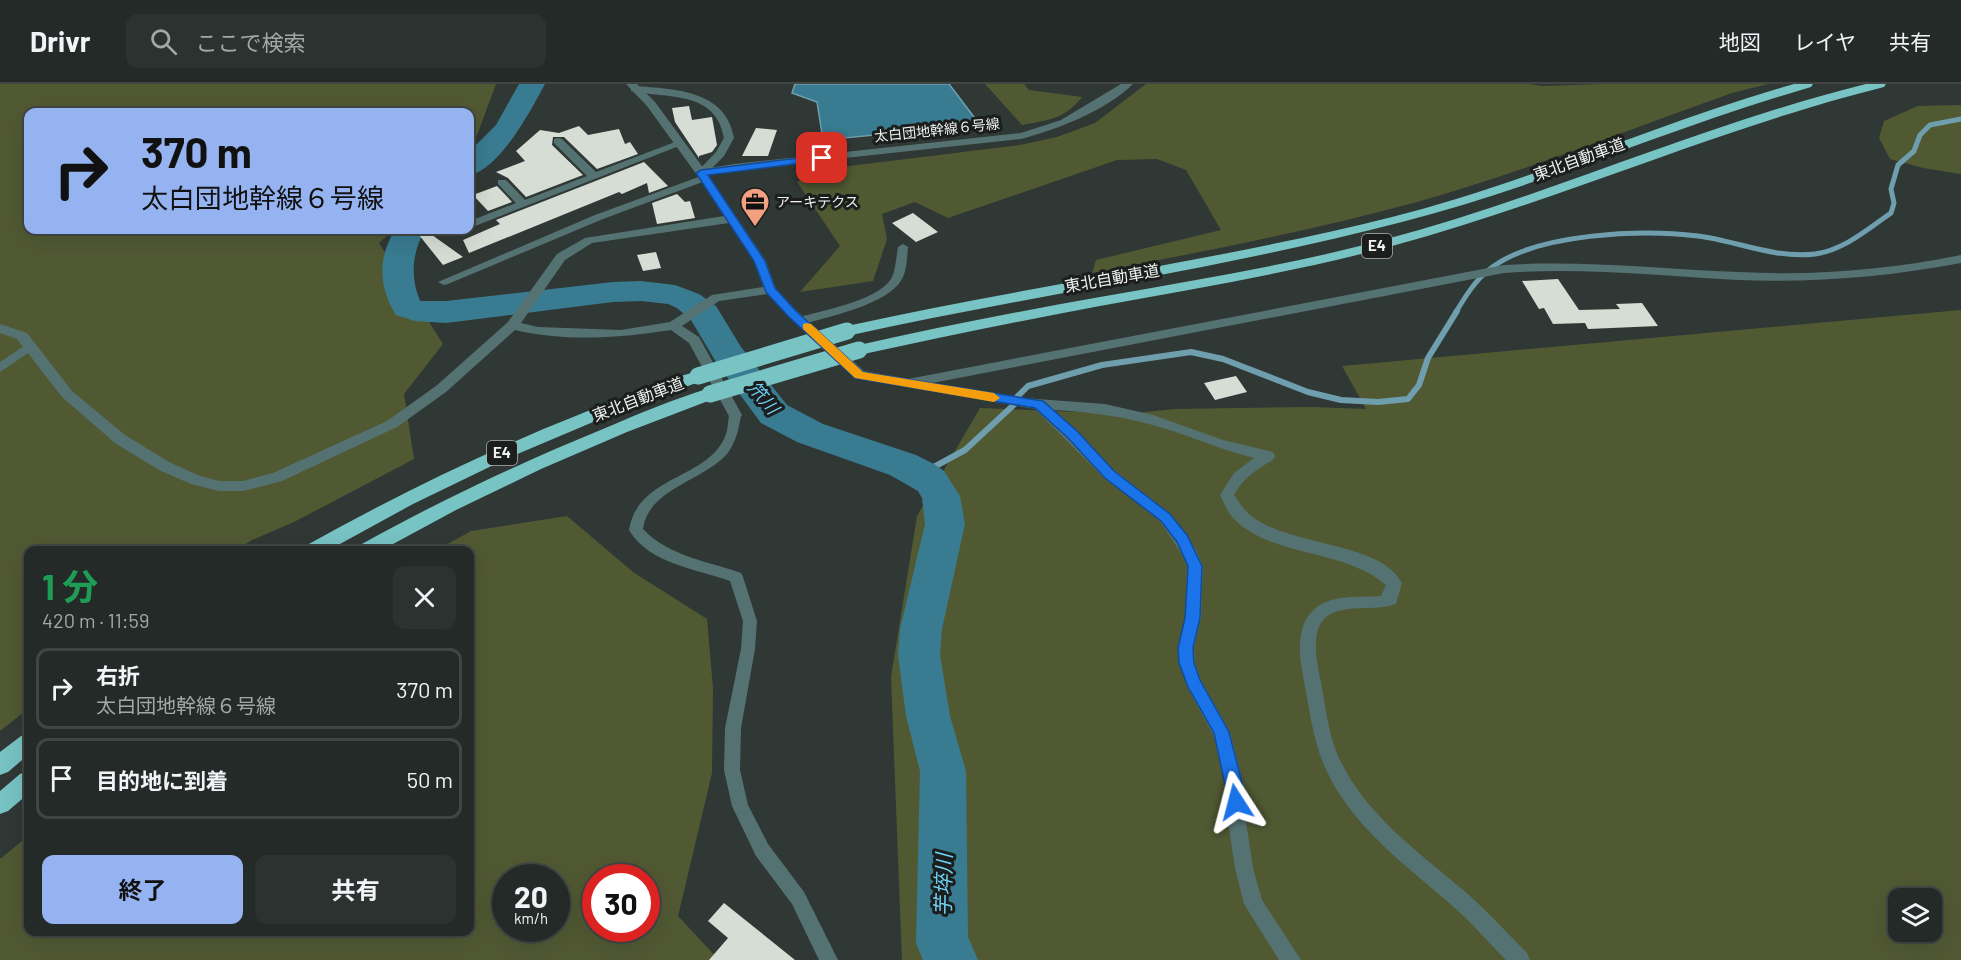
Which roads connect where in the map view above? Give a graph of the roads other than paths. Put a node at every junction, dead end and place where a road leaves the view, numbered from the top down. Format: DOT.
graph roads {
  1 [pos="1128,84"];
  2 [pos="1807,84"];
  3 [pos="1880,84"];
  4 [pos="633,86"];
  5 [pos="558,141"];
  6 [pos="679,144"];
  7 [pos="703,175"];
  8 [pos="594,176"];
  9 [pos="502,182"];
  10 [pos="522,204"];
  11 [pos="730,219"];
  12 [pos="474,223"];
  13 [pos="903,247"];
  14 [pos="1961,259"];
  15 [pos="444,282"];
  16 [pos="770,290"];
  17 [pos="517,320"];
  18 [pos="800,321"];
  19 [pos="674,326"];
  20 [pos="0,328"];
  21 [pos="30,346"];
  22 [pos="0,368"];
  23 [pos="912,382"];
  24 [pos="1031,403"];
  25 [pos="735,415"];
  26 [pos="321,546"];
  27 [pos="374,546"];
  28 [pos="24,746"];
  29 [pos="0,765"];
  30 [pos="24,784"];
  31 [pos="0,804"];
  32 [pos="830,960"];
  33 [pos="1291,960"];
  34 [pos="1520,960"];
  1 -- 7 [label="street, 太白団地幹線６号線"];
  2 -- 26 [label="highway, 東北自動車道 / E4, bridge"];
  3 -- 27 [label="highway, 東北自動車道 / E4, bridge"];
  4 -- 6 [label="street"];
  4 -- 7 [label="street"];
  5 -- 8 [label="street"];
  6 -- 7 [label="street"];
  6 -- 8 [label="street"];
  7 -- 11 [label="street"];
  7 -- 15 [label="lane"];
  8 -- 10 [label="street"];
  9 -- 10 [label="street"];
  10 -- 12 [label="street"];
  11 -- 16 [label="street"];
  11 -- 17 [label="street"];
  13 -- 18 [label="lane"];
  14 -- 23 [label="street"];
  16 -- 18 [label="street"];
  16 -- 19 [label="street"];
  17 -- 19 [label="street"];
  17 -- 21 [label="street"];
  18 -- 23 [label="street"];
  19 -- 25 [label="street"];
  20 -- 21 [label="street"];
  21 -- 22 [label="lane"];
  23 -- 24 [label="street"];
  24 -- 33 [label="street"];
  24 -- 34 [label="street"];
  25 -- 32 [label="lane"];
  28 -- 29 [label="highway"];
  30 -- 31 [label="highway"];
}
